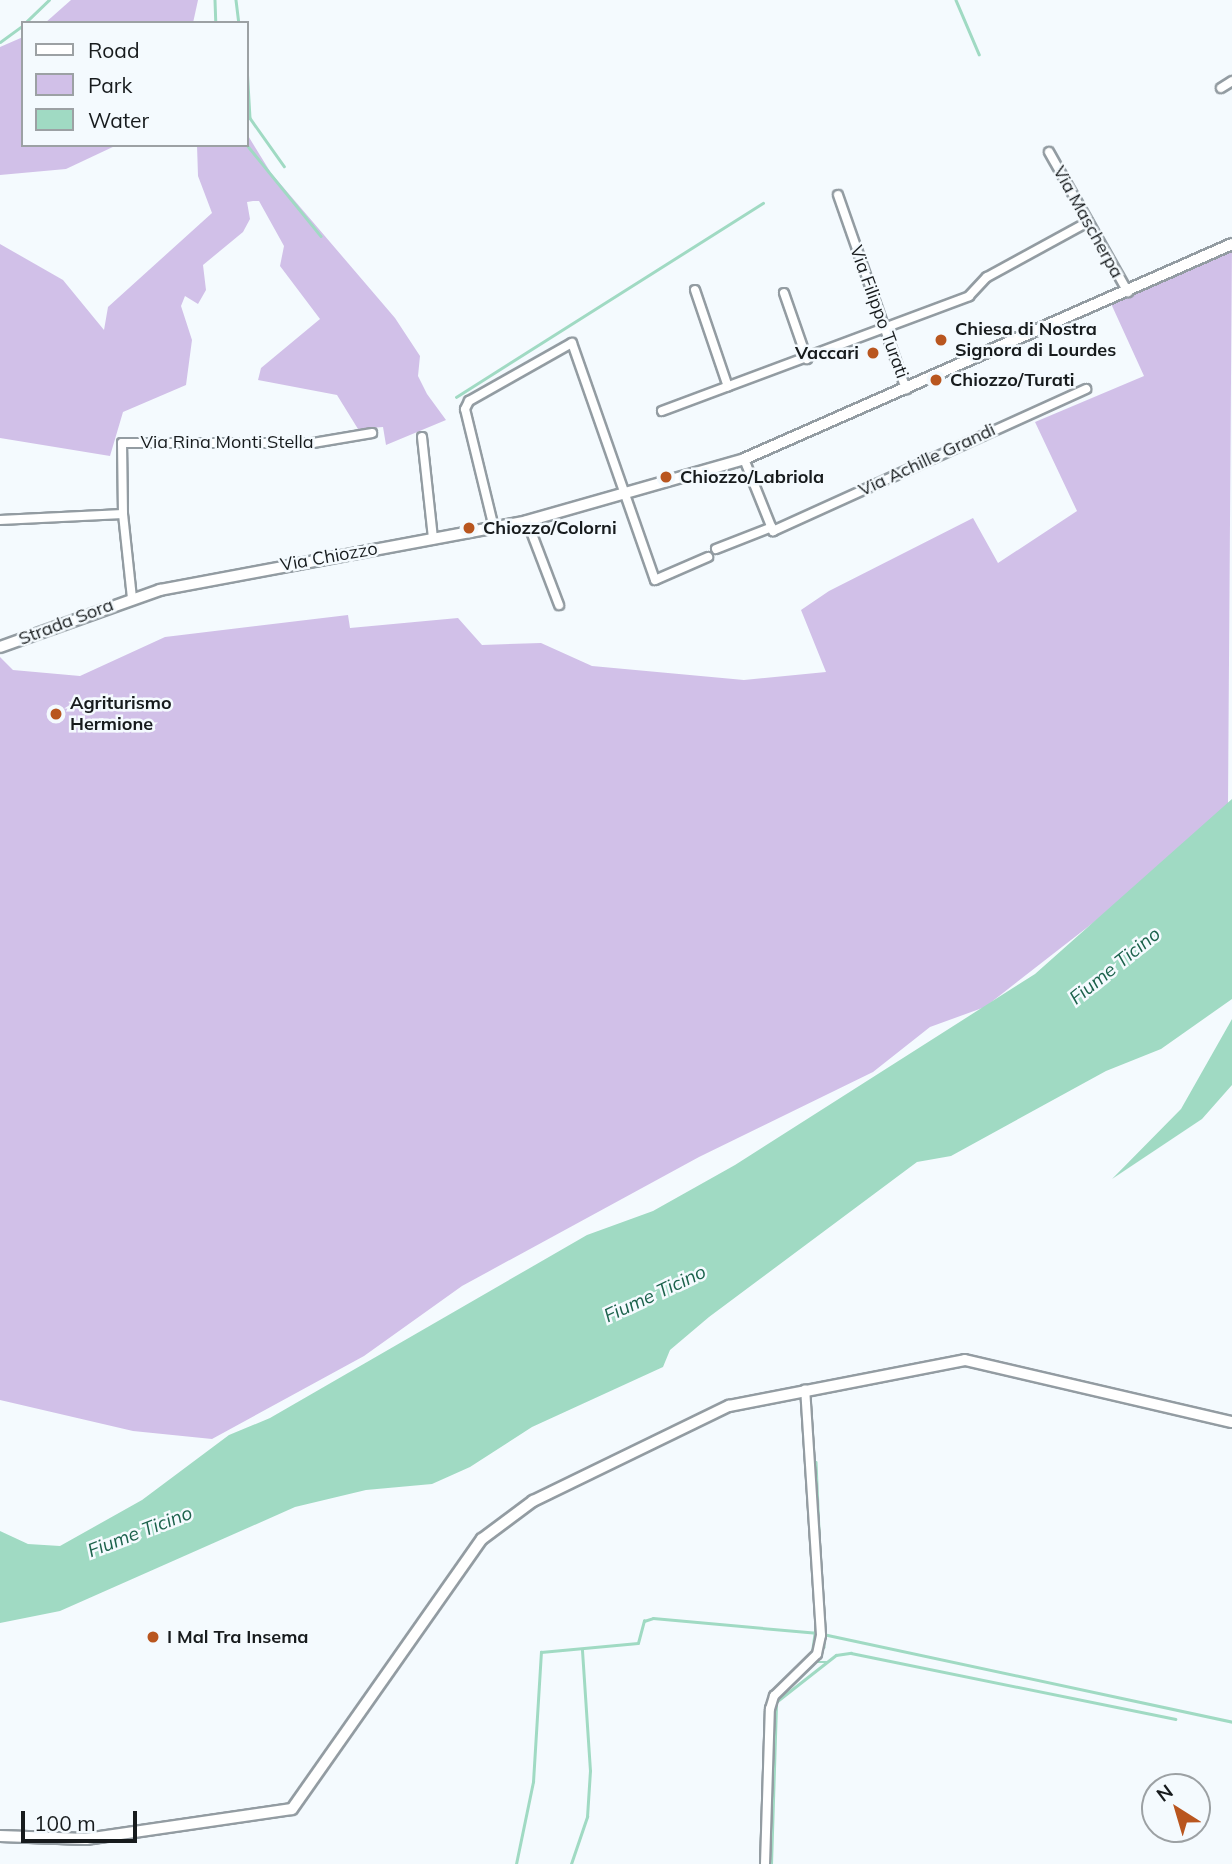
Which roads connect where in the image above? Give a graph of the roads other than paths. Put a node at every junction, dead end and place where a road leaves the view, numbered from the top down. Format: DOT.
graph roads {
  1 [pos="1232,81"];
  2 [pos="1221,88"];
  3 [pos="1049,152"];
  4 [pos="838,195"];
  5 [pos="1088,222"];
  6 [pos="1232,244"];
  7 [pos="695,290"];
  8 [pos="1128,292"];
  9 [pos="784,293"];
  10 [pos="885,330"];
  11 [pos="807,359"];
  12 [pos="728,387"];
  13 [pos="906,389"];
  14 [pos="1086,389"];
  15 [pos="662,411"];
  16 [pos="372,433"];
  17 [pos="422,437"];
  18 [pos="122,443"];
  19 [pos="744,459"];
  20 [pos="625,491"];
  21 [pos="123,514"];
  22 [pos="0,520"];
  23 [pos="527,521"];
  24 [pos="772,527"];
  25 [pos="494,528"];
  26 [pos="433,539"];
  27 [pos="716,549"];
  28 [pos="708,557"];
  29 [pos="132,598"];
  30 [pos="559,605"];
  31 [pos="0,647"];
  32 [pos="805,1390"];
  33 [pos="1232,1422"];
  34 [pos="0,1836"];
  35 [pos="765,1864"];
  1 -- 2 [label="street"];
  3 -- 5 [label="street, Via Mascherpa"];
  4 -- 10 [label="street, Via Filippo Turati"];
  5 -- 8 [label="street, Via Mascherpa"];
  5 -- 10 [label="street"];
  6 -- 8 [label="street, Via Mascherpa"];
  7 -- 12 [label="street"];
  8 -- 13 [label="street, Via Mascherpa"];
  9 -- 11 [label="street"];
  10 -- 11 [label="street"];
  10 -- 13 [label="street, Via Filippo Turati"];
  11 -- 12 [label="street"];
  12 -- 15 [label="street"];
  13 -- 19 [label="street, Via Chiozzo"];
  14 -- 24 [label="street, Via Achille Grandi"];
  16 -- 18 [label="street, Via Rina Monti Stella"];
  17 -- 26 [label="street"];
  18 -- 21 [label="street, Strada Sora"];
  19 -- 20 [label="street, Via Chiozzo"];
  19 -- 24 [label="street"];
  20 -- 23 [label="street, Via Chiozzo"];
  20 -- 25 [label="street"];
  20 -- 28 [label="street"];
  21 -- 22 [label="street"];
  21 -- 29 [label="street, Strada Sora"];
  23 -- 25 [label="street, Via Chiozzo"];
  23 -- 30 [label="street"];
  24 -- 27 [label="street, Via Achille Grandi"];
  25 -- 26 [label="street, Via Chiozzo"];
  26 -- 29 [label="street, Via Chiozzo"];
  29 -- 31 [label="street, Strada Sora"];
  32 -- 33 [label="street"];
  32 -- 34 [label="street"];
  32 -- 35 [label="street"];
}
